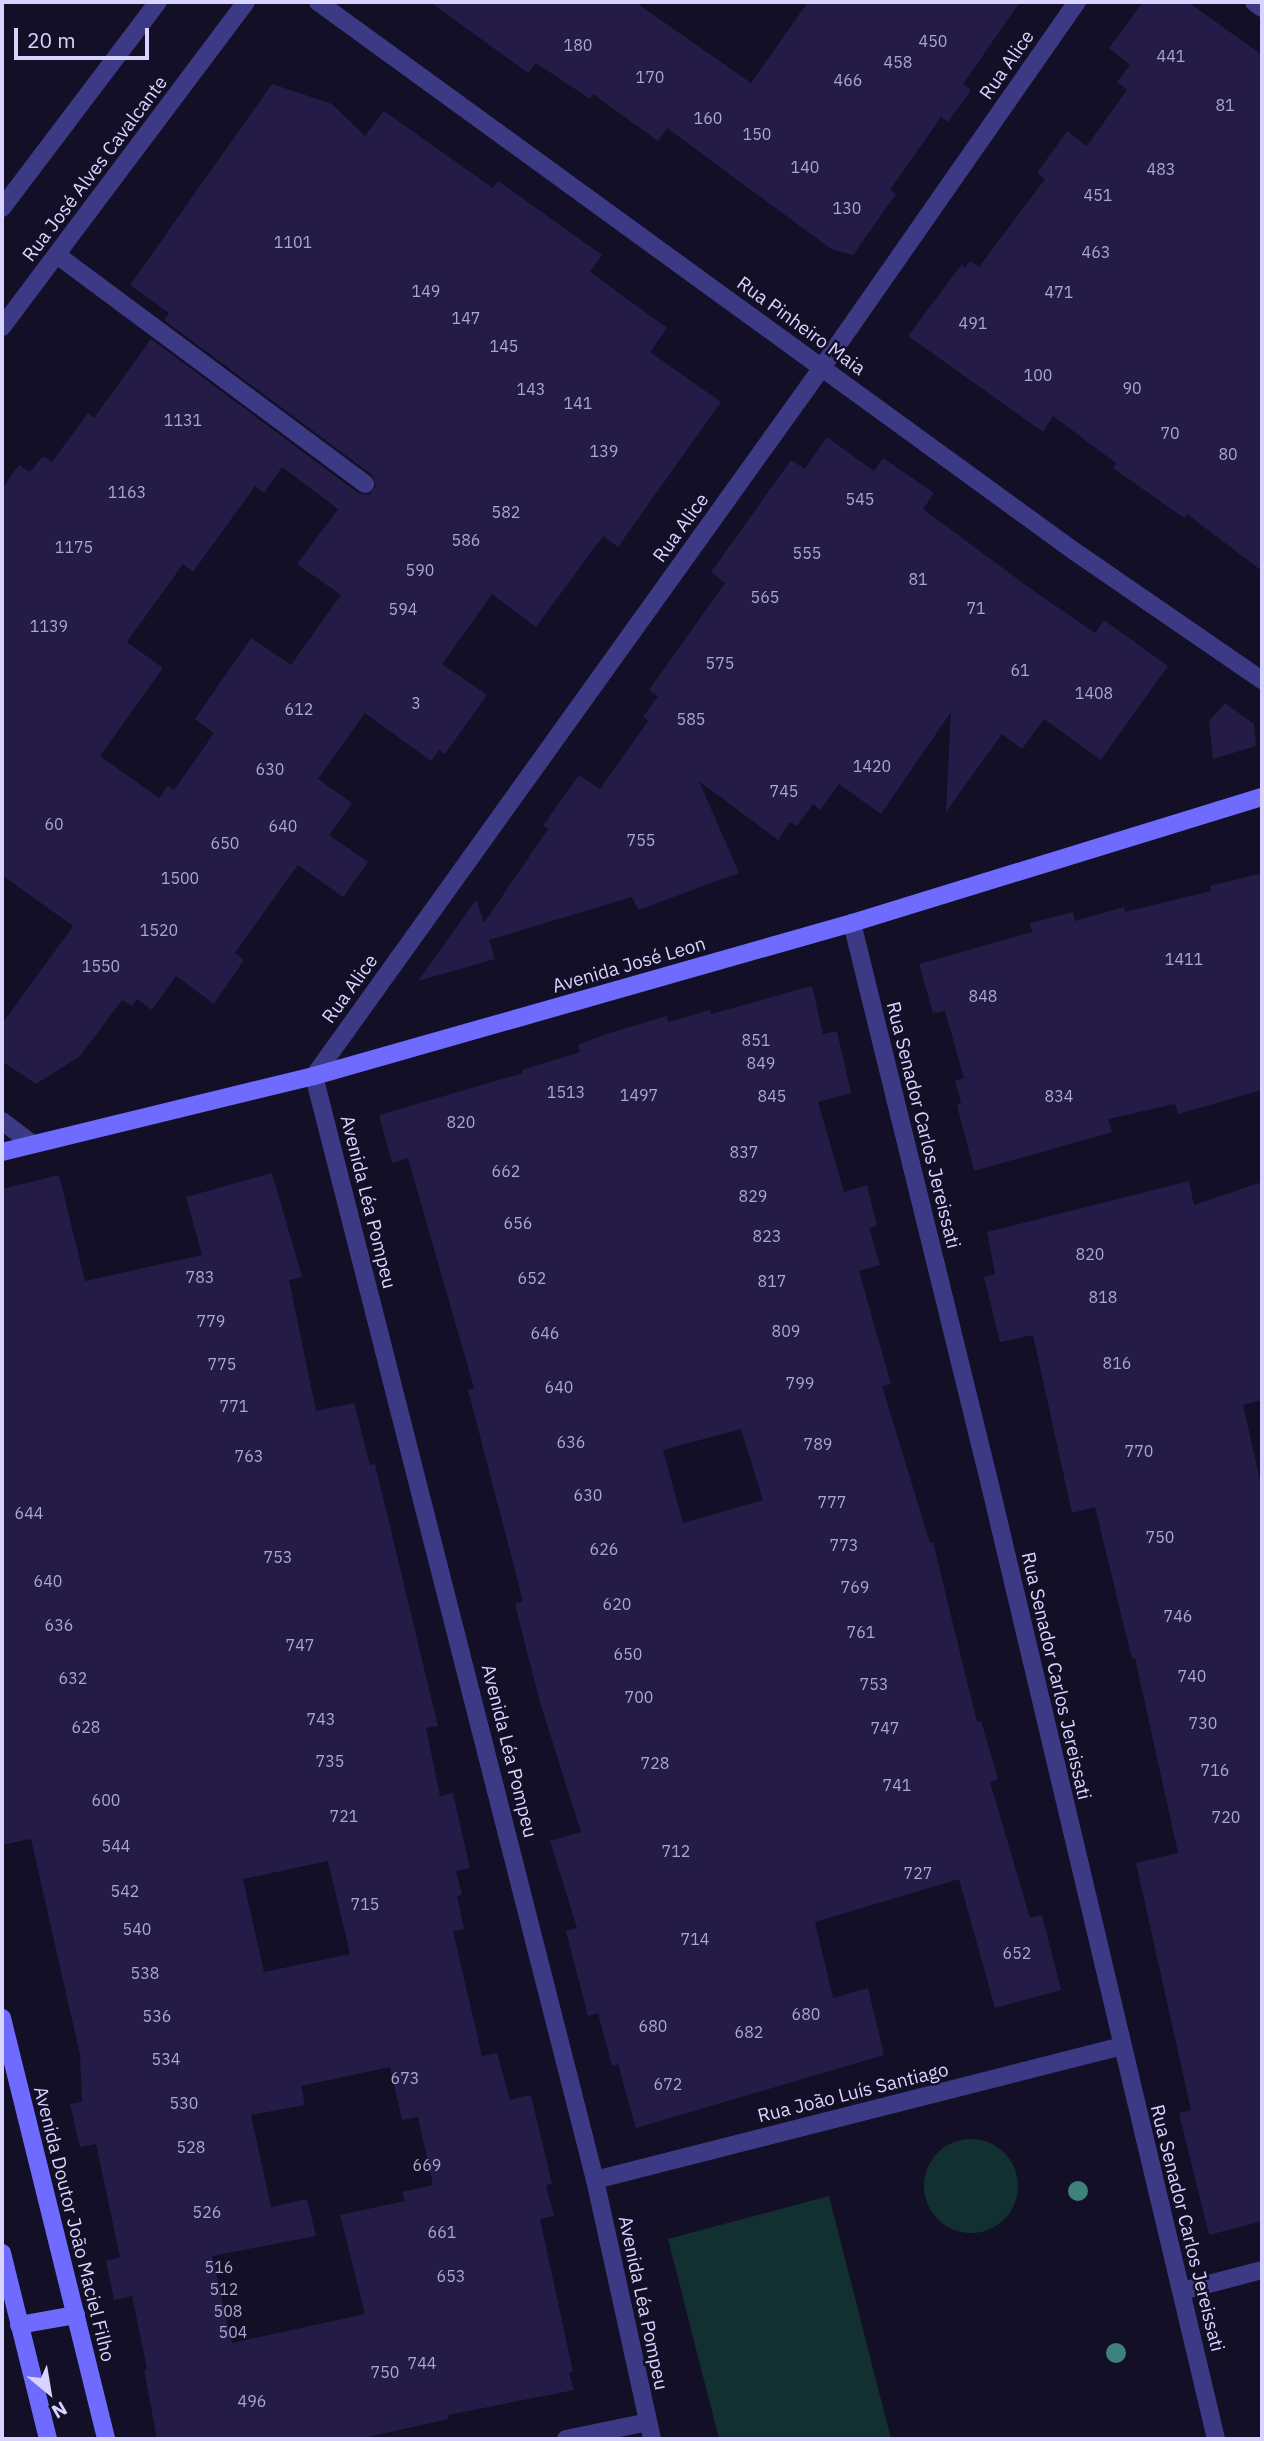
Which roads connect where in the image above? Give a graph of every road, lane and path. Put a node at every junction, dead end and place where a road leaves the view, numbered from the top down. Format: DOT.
graph roads {
  1 [pos="158,2"];
  2 [pos="246,2"];
  3 [pos="318,2"];
  4 [pos="1077,2"];
  5 [pos="1254,2"];
  6 [pos="1262,8"];
  7 [pos="2,208"];
  8 [pos="57,255"];
  9 [pos="2,327"];
  10 [pos="823,366"];
  11 [pos="365,484"];
  12 [pos="1262,680"];
  13 [pos="1262,797"];
  14 [pos="852,923"];
  15 [pos="314,1076"];
  16 [pos="2,1121"];
  17 [pos="32,1144"];
  18 [pos="2,1152"];
  19 [pos="2,2018"];
  20 [pos="1122,2046"];
  21 [pos="6,2052"];
  22 [pos="595,2180"];
  23 [pos="2,2253"];
  24 [pos="1262,2270"];
  25 [pos="1182,2291"];
  26 [pos="76,2315"];
  27 [pos="19,2325"];
  28 [pos="650,2431"];
  29 [pos="48,2439"];
  30 [pos="106,2439"];
  31 [pos="566,2439"];
  32 [pos="1216,2439"];
  1 -- 7 [label="street"];
  2 -- 8 [label="street, Rua José Alves Cavalcante"];
  3 -- 10 [label="street, Rua Pinheiro Maia"];
  4 -- 10 [label="street, Rua Alice"];
  5 -- 6 [label="street"];
  8 -- 9 [label="street, Rua José Alves Cavalcante"];
  8 -- 11 [label="street"];
  10 -- 12 [label="street, Rua Pinheiro Maia"];
  10 -- 15 [label="street, Rua Alice"];
  13 -- 14 [label="main road, Avenida José Leon"];
  14 -- 15 [label="main road, Avenida José Leon"];
  14 -- 20 [label="street, Rua Senador Carlos Jereissati"];
  15 -- 17 [label="main road, Avenida José Leon"];
  15 -- 22 [label="street, Avenida Léa Pompeu"];
  16 -- 17 [label="street"];
  17 -- 18 [label="main road, Avenida José Leon"];
  19 -- 21 [label="main road, Avenida Doutor João Maciel Filho"];
  20 -- 22 [label="street, Rua João Luís Santiago"];
  20 -- 25 [label="street, Rua Senador Carlos Jereissati"];
  21 -- 26 [label="main road, Avenida Doutor João Maciel Filho"];
  22 -- 28 [label="street, Avenida Léa Pompeu"];
  23 -- 27 [label="main road"];
  24 -- 25 [label="street"];
  25 -- 32 [label="street, Rua Senador Carlos Jereissati"];
  26 -- 27 [label="main road"];
  26 -- 30 [label="main road, Avenida Doutor João Maciel Filho"];
  27 -- 29 [label="main road"];
  28 -- 31 [label="street"];
}
